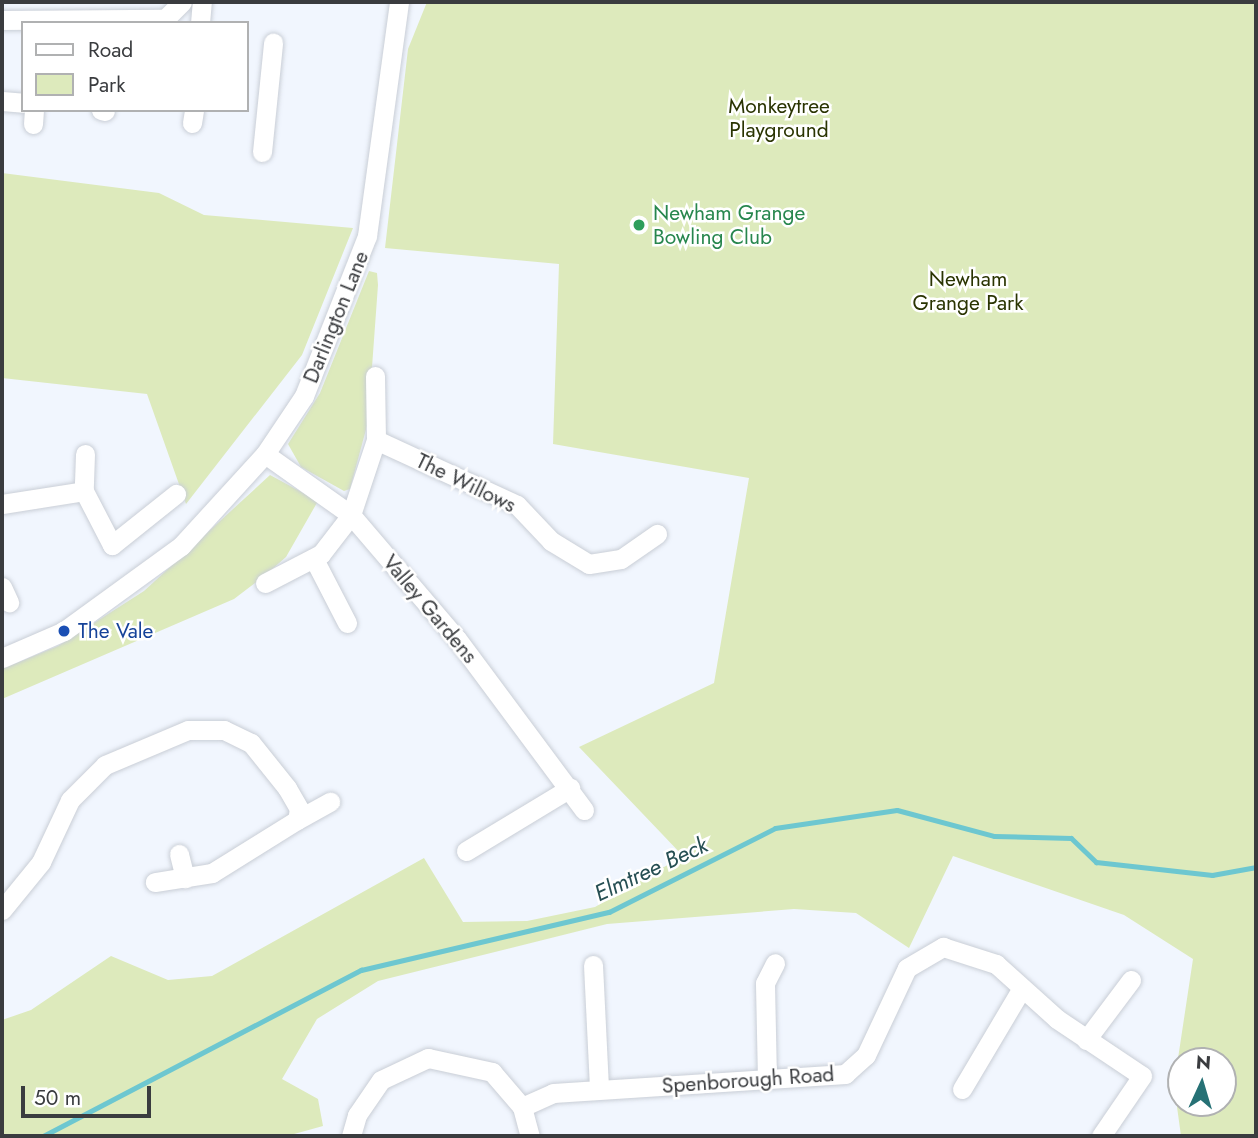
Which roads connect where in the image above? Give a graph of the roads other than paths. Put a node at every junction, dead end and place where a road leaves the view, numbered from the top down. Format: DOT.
graph roads {
  1 [pos="181,2"];
  2 [pos="202,2"];
  3 [pos="399,2"];
  4 [pos="12,14"];
  5 [pos="34,21"];
  6 [pos="167,21"];
  7 [pos="200,21"];
  8 [pos="273,44"];
  9 [pos="2,101"];
  10 [pos="21,103"];
  11 [pos="256,105"];
  12 [pos="262,152"];
  13 [pos="375,376"];
  14 [pos="376,440"];
  15 [pos="85,454"];
  16 [pos="265,454"];
  17 [pos="84,491"];
  18 [pos="176,494"];
  19 [pos="2,504"];
  20 [pos="351,515"];
  21 [pos="657,534"];
  22 [pos="314,559"];
  23 [pos="265,583"];
  24 [pos="347,622"];
  25 [pos="2,658"];
  26 [pos="570,788"];
  27 [pos="330,802"];
  28 [pos="584,810"];
  29 [pos="297,820"];
  30 [pos="466,851"];
  31 [pos="179,854"];
  32 [pos="184,877"];
  33 [pos="155,882"];
  34 [pos="2,910"];
  35 [pos="775,963"];
  36 [pos="593,965"];
  37 [pos="1131,979"];
  38 [pos="1022,988"];
  39 [pos="1086,1040"];
  40 [pos="767,1080"];
  41 [pos="599,1089"];
  42 [pos="962,1089"];
  43 [pos="522,1107"];
  44 [pos="351,1136"];
  45 [pos="530,1136"];
  46 [pos="1101,1136"];
  1 -- 6 [label="street"];
  2 -- 7 [label="street"];
  3 -- 16 [label="street, Darlington Lane"];
  4 -- 5 [label="street"];
  8 -- 11 [label="street"];
  9 -- 10 [label="street"];
  11 -- 12 [label="street"];
  13 -- 14 [label="street"];
  14 -- 20 [label="street"];
  14 -- 21 [label="street, The Willows"];
  15 -- 17 [label="street"];
  16 -- 20 [label="street, Valley Gardens"];
  16 -- 25 [label="street, Darlington Lane"];
  17 -- 18 [label="street"];
  17 -- 19 [label="street"];
  20 -- 22 [label="street"];
  20 -- 26 [label="street, Valley Gardens"];
  22 -- 23 [label="street"];
  22 -- 24 [label="street"];
  26 -- 28 [label="street, Valley Gardens"];
  26 -- 30 [label="street"];
  27 -- 29 [label="street"];
  29 -- 32 [label="street"];
  29 -- 34 [label="street"];
  31 -- 32 [label="street"];
  32 -- 33 [label="street"];
  35 -- 40 [label="street"];
  36 -- 41 [label="street"];
  37 -- 39 [label="street"];
  38 -- 39 [label="street, Spenborough Road"];
  38 -- 40 [label="street, Spenborough Road"];
  38 -- 42 [label="street"];
  39 -- 46 [label="street, Spenborough Road"];
  40 -- 41 [label="street, Spenborough Road"];
  41 -- 43 [label="street, Spenborough Road"];
  43 -- 44 [label="street"];
  43 -- 45 [label="street"];
}
